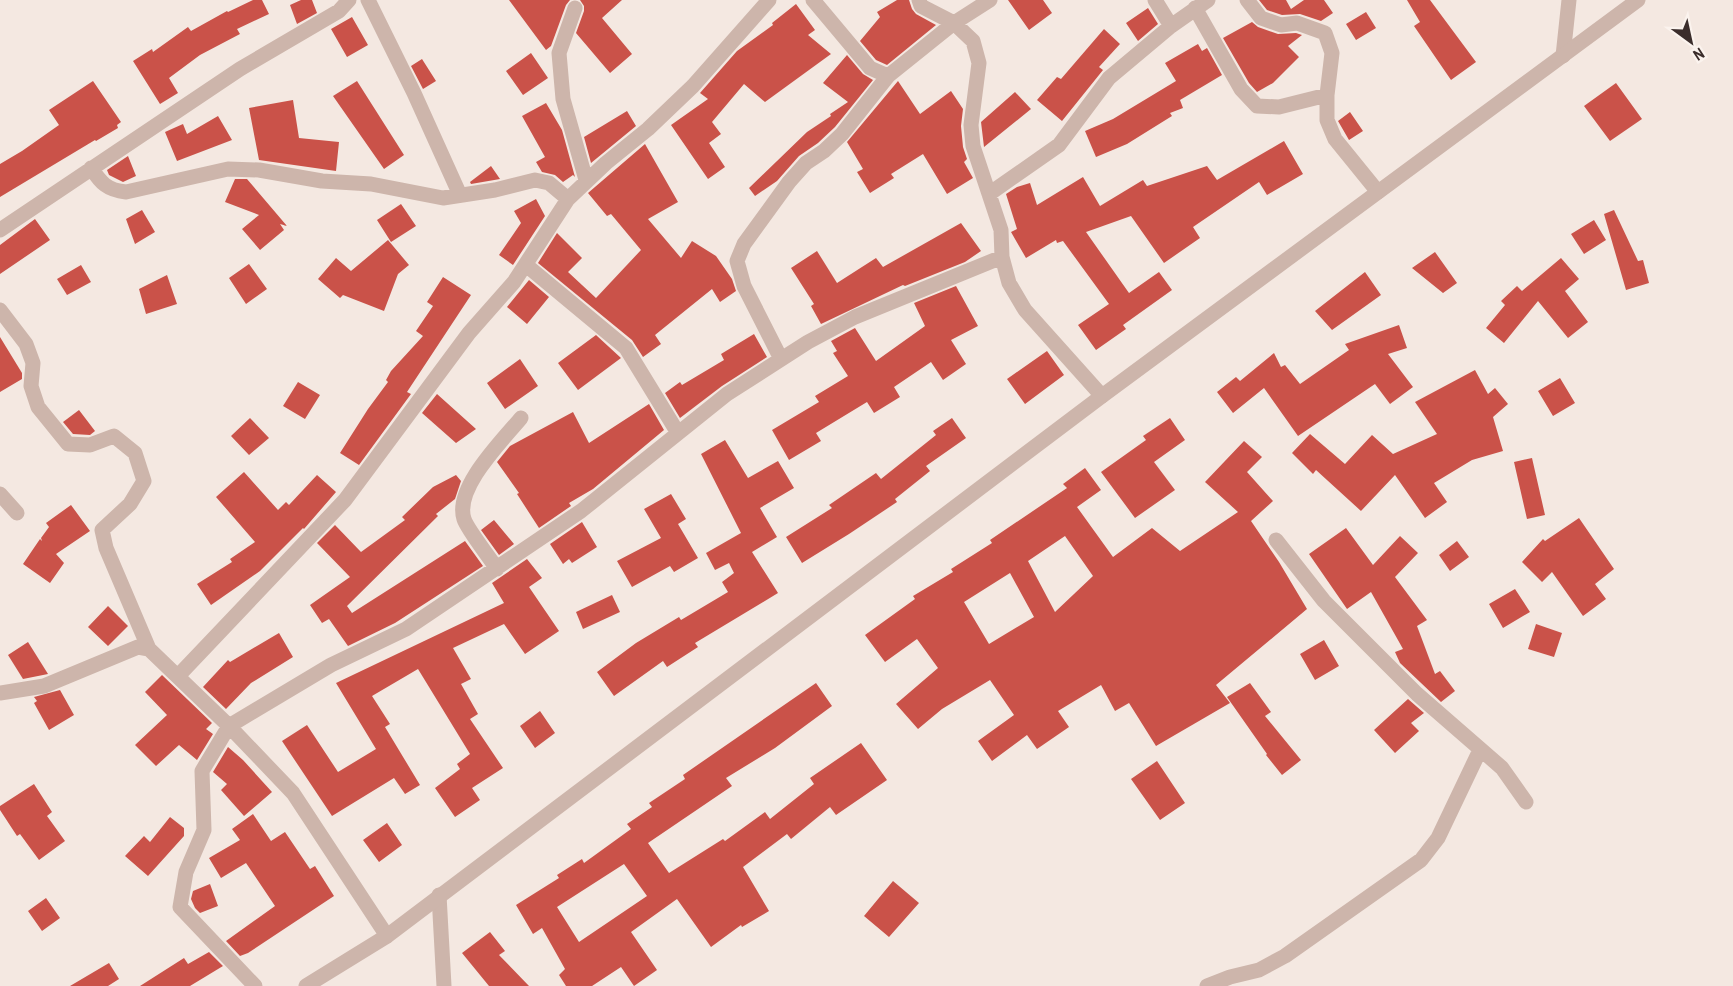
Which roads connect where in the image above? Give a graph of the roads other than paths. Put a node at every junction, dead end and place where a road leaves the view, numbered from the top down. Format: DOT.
graph roads {
  1 [pos="349,0"];
  2 [pos="368,0"];
  3 [pos="769,0"];
  4 [pos="813,0"];
  5 [pos="919,0"];
  6 [pos="990,0"];
  7 [pos="1155,0"];
  8 [pos="1247,0"];
  9 [pos="1569,0"];
  10 [pos="1638,0"];
  11 [pos="1201,4"];
  12 [pos="575,8"];
  13 [pos="954,23"];
  14 [pos="1170,26"];
  15 [pos="1563,56"];
  16 [pos="888,76"];
  17 [pos="1328,95"];
  18 [pos="92,168"];
  19 [pos="586,180"];
  20 [pos="1378,192"];
  21 [pos="989,194"];
  22 [pos="460,195"];
  23 [pos="568,199"];
  24 [pos="0,230"];
  25 [pos="1002,257"];
  26 [pos="526,265"];
  27 [pos="0,310"];
  28 [pos="781,360"];
  29 [pos="1102,396"];
  30 [pos="521,418"];
  31 [pos="678,433"];
  32 [pos="0,494"];
  33 [pos="16,513"];
  34 [pos="1276,540"];
  35 [pos="497,569"];
  36 [pos="149,649"];
  37 [pos="178,676"];
  38 [pos="0,693"];
  39 [pos="229,726"];
  40 [pos="1480,750"];
  41 [pos="1526,802"];
  42 [pos="440,895"];
  43 [pos="387,936"];
  44 [pos="255,986"];
  45 [pos="306,986"];
  46 [pos="444,986"];
  47 [pos="1207,986"];
  1 -- 18 [label="street"];
  2 -- 22 [label="street"];
  3 -- 19 [label="street"];
  4 -- 16 [label="street"];
  5 -- 13 [label="street"];
  6 -- 13 [label="street"];
  7 -- 14 [label="street"];
  8 -- 17 [label="street"];
  9 -- 15 [label="street"];
  10 -- 15 [label="street"];
  11 -- 14 [label="street"];
  11 -- 17 [label="street"];
  12 -- 19 [label="street"];
  13 -- 16 [label="street"];
  13 -- 21 [label="street"];
  14 -- 21 [label="street"];
  15 -- 20 [label="street"];
  16 -- 28 [label="street"];
  17 -- 20 [label="street"];
  18 -- 22 [label="street"];
  18 -- 24 [label="street"];
  19 -- 23 [label="street"];
  20 -- 29 [label="street"];
  21 -- 25 [label="street"];
  22 -- 23 [label="street"];
  23 -- 26 [label="street"];
  25 -- 28 [label="street"];
  25 -- 29 [label="street"];
  26 -- 31 [label="street"];
  26 -- 37 [label="street"];
  27 -- 36 [label="street"];
  28 -- 31 [label="street"];
  29 -- 42 [label="street"];
  30 -- 35 [label="street"];
  31 -- 35 [label="street"];
  32 -- 33 [label="street"];
  34 -- 40 [label="street"];
  35 -- 39 [label="street"];
  36 -- 37 [label="street"];
  36 -- 38 [label="street"];
  37 -- 39 [label="street"];
  39 -- 43 [label="street"];
  39 -- 44 [label="street"];
  40 -- 41 [label="street"];
  40 -- 47 [label="street"];
  42 -- 43 [label="street"];
  42 -- 46 [label="street"];
  43 -- 45 [label="street"];
}
